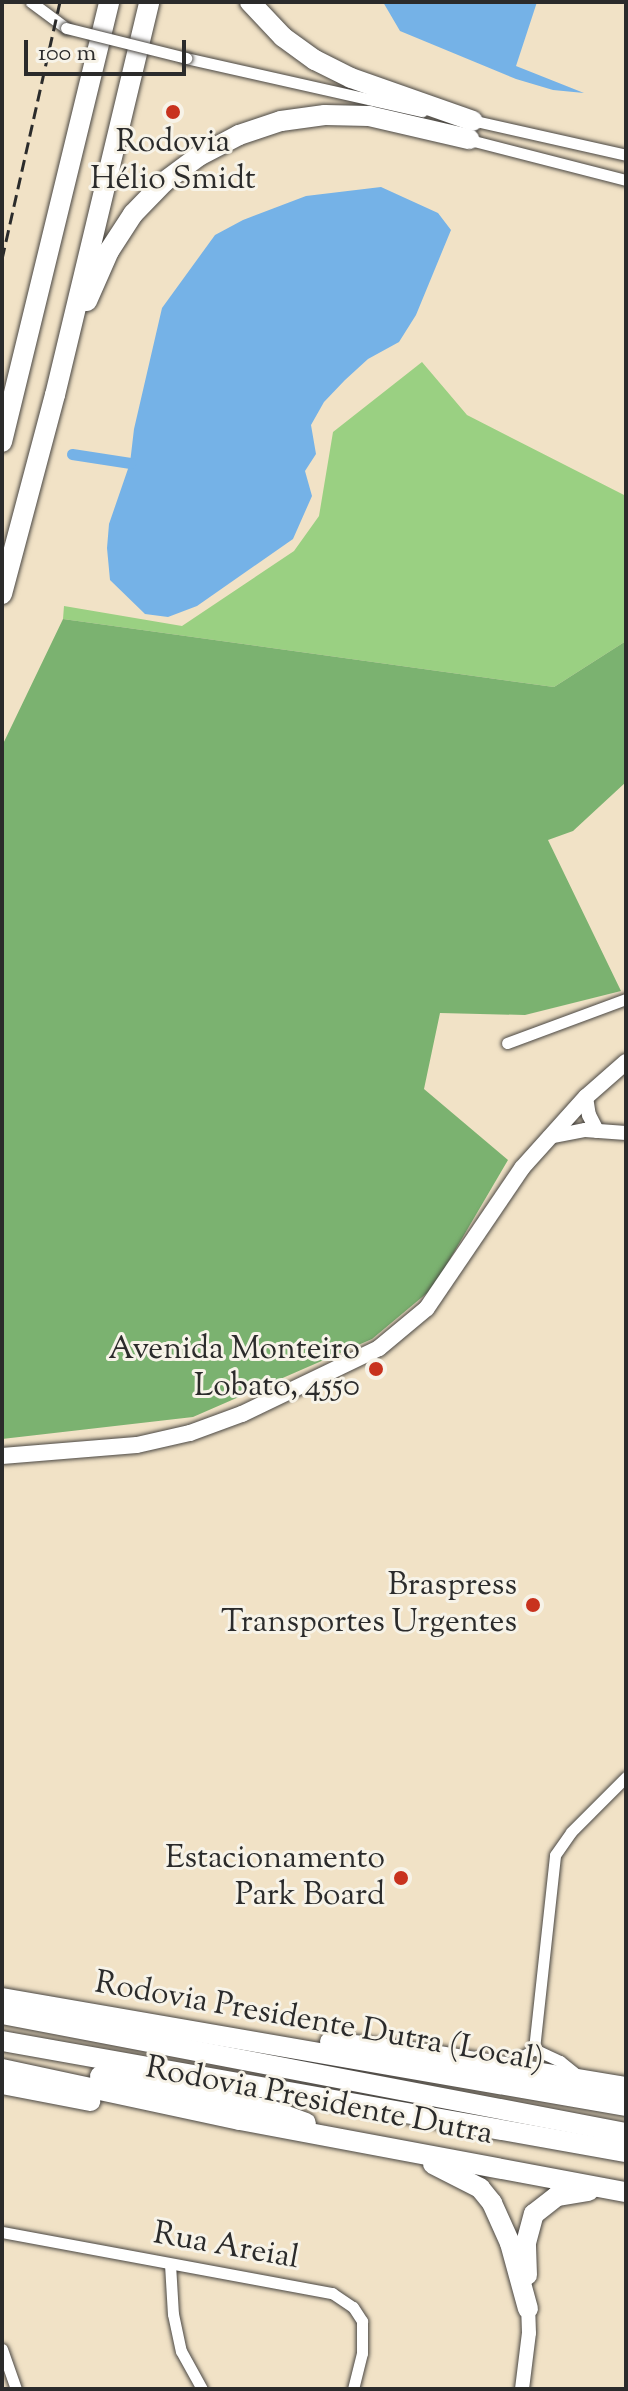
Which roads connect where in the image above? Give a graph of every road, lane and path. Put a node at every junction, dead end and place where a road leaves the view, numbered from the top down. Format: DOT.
graph roads {
  1 [pos="31,2"];
  2 [pos="109,2"];
  3 [pos="149,2"];
  4 [pos="250,2"];
  5 [pos="372,102"];
  6 [pos="471,130"];
  7 [pos="626,155"];
  8 [pos="626,180"];
  9 [pos="55,395"];
  10 [pos="3,438"];
  11 [pos="2,594"];
  12 [pos="626,999"];
  13 [pos="507,1043"];
  14 [pos="626,1062"];
  15 [pos="586,1097"];
  16 [pos="597,1131"];
  17 [pos="626,1133"];
  18 [pos="549,1137"];
  19 [pos="2,1456"];
  20 [pos="626,1777"];
  21 [pos="2,1998"];
  22 [pos="2,2014"];
  23 [pos="172,2030"];
  24 [pos="2,2041"];
  25 [pos="534,2049"];
  26 [pos="2,2056"];
  27 [pos="507,2066"];
  28 [pos="2,2069"];
  29 [pos="582,2079"];
  30 [pos="2,2084"];
  31 [pos="626,2087"];
  32 [pos="626,2106"];
  33 [pos="240,2120"];
  34 [pos="626,2133"];
  35 [pos="329,2137"];
  36 [pos="403,2151"];
  37 [pos="626,2152"];
  38 [pos="619,2191"];
  39 [pos="2,2232"];
  40 [pos="170,2264"];
  41 [pos="528,2309"];
  42 [pos="2,2349"];
  43 [pos="16,2389"];
  44 [pos="202,2389"];
  45 [pos="353,2389"];
  46 [pos="522,2389"];
  1 -- 5 [label="street, bridge"];
  2 -- 10 [label="highway"];
  3 -- 9 [label="highway"];
  4 -- 6 [label="highway"];
  5 -- 6 [label="street"];
  5 -- 6 [label="street"];
  6 -- 7 [label="street"];
  6 -- 8 [label="street"];
  6 -- 9 [label="highway"];
  9 -- 11 [label="highway"];
  12 -- 13 [label="street"];
  14 -- 15 [label="main road"];
  15 -- 16 [label="street"];
  15 -- 18 [label="main road"];
  16 -- 17 [label="street"];
  16 -- 18 [label="street"];
  18 -- 19 [label="main road"];
  20 -- 25 [label="street"];
  21 -- 23 [label="highway, Rodovia Presidente Dutra (Local)"];
  22 -- 34 [label="highway, Rodovia Presidente Dutra"];
  23 -- 27 [label="highway"];
  23 -- 32 [label="highway, Rodovia Presidente Dutra (Local)"];
  24 -- 37 [label="highway, Rodovia Presidente Dutra"];
  25 -- 27 [label="street"];
  25 -- 29 [label="street"];
  26 -- 35 [label="highway"];
  27 -- 29 [label="highway"];
  28 -- 33 [label="highway, Rodovia Presidente Dutra"];
  29 -- 31 [label="highway"];
  30 -- 33 [label="highway"];
  33 -- 35 [label="highway, Rodovia Presidente Dutra"];
  35 -- 36 [label="highway, Rodovia Presidente Dutra"];
  36 -- 38 [label="highway, Rodovia Presidente Dutra"];
  36 -- 41 [label="highway"];
  38 -- 41 [label="highway"];
  39 -- 40 [label="street, Rua Areial"];
  40 -- 44 [label="street"];
  40 -- 45 [label="street, Rua Areial"];
  41 -- 46 [label="street"];
  42 -- 43 [label="street"];
}
